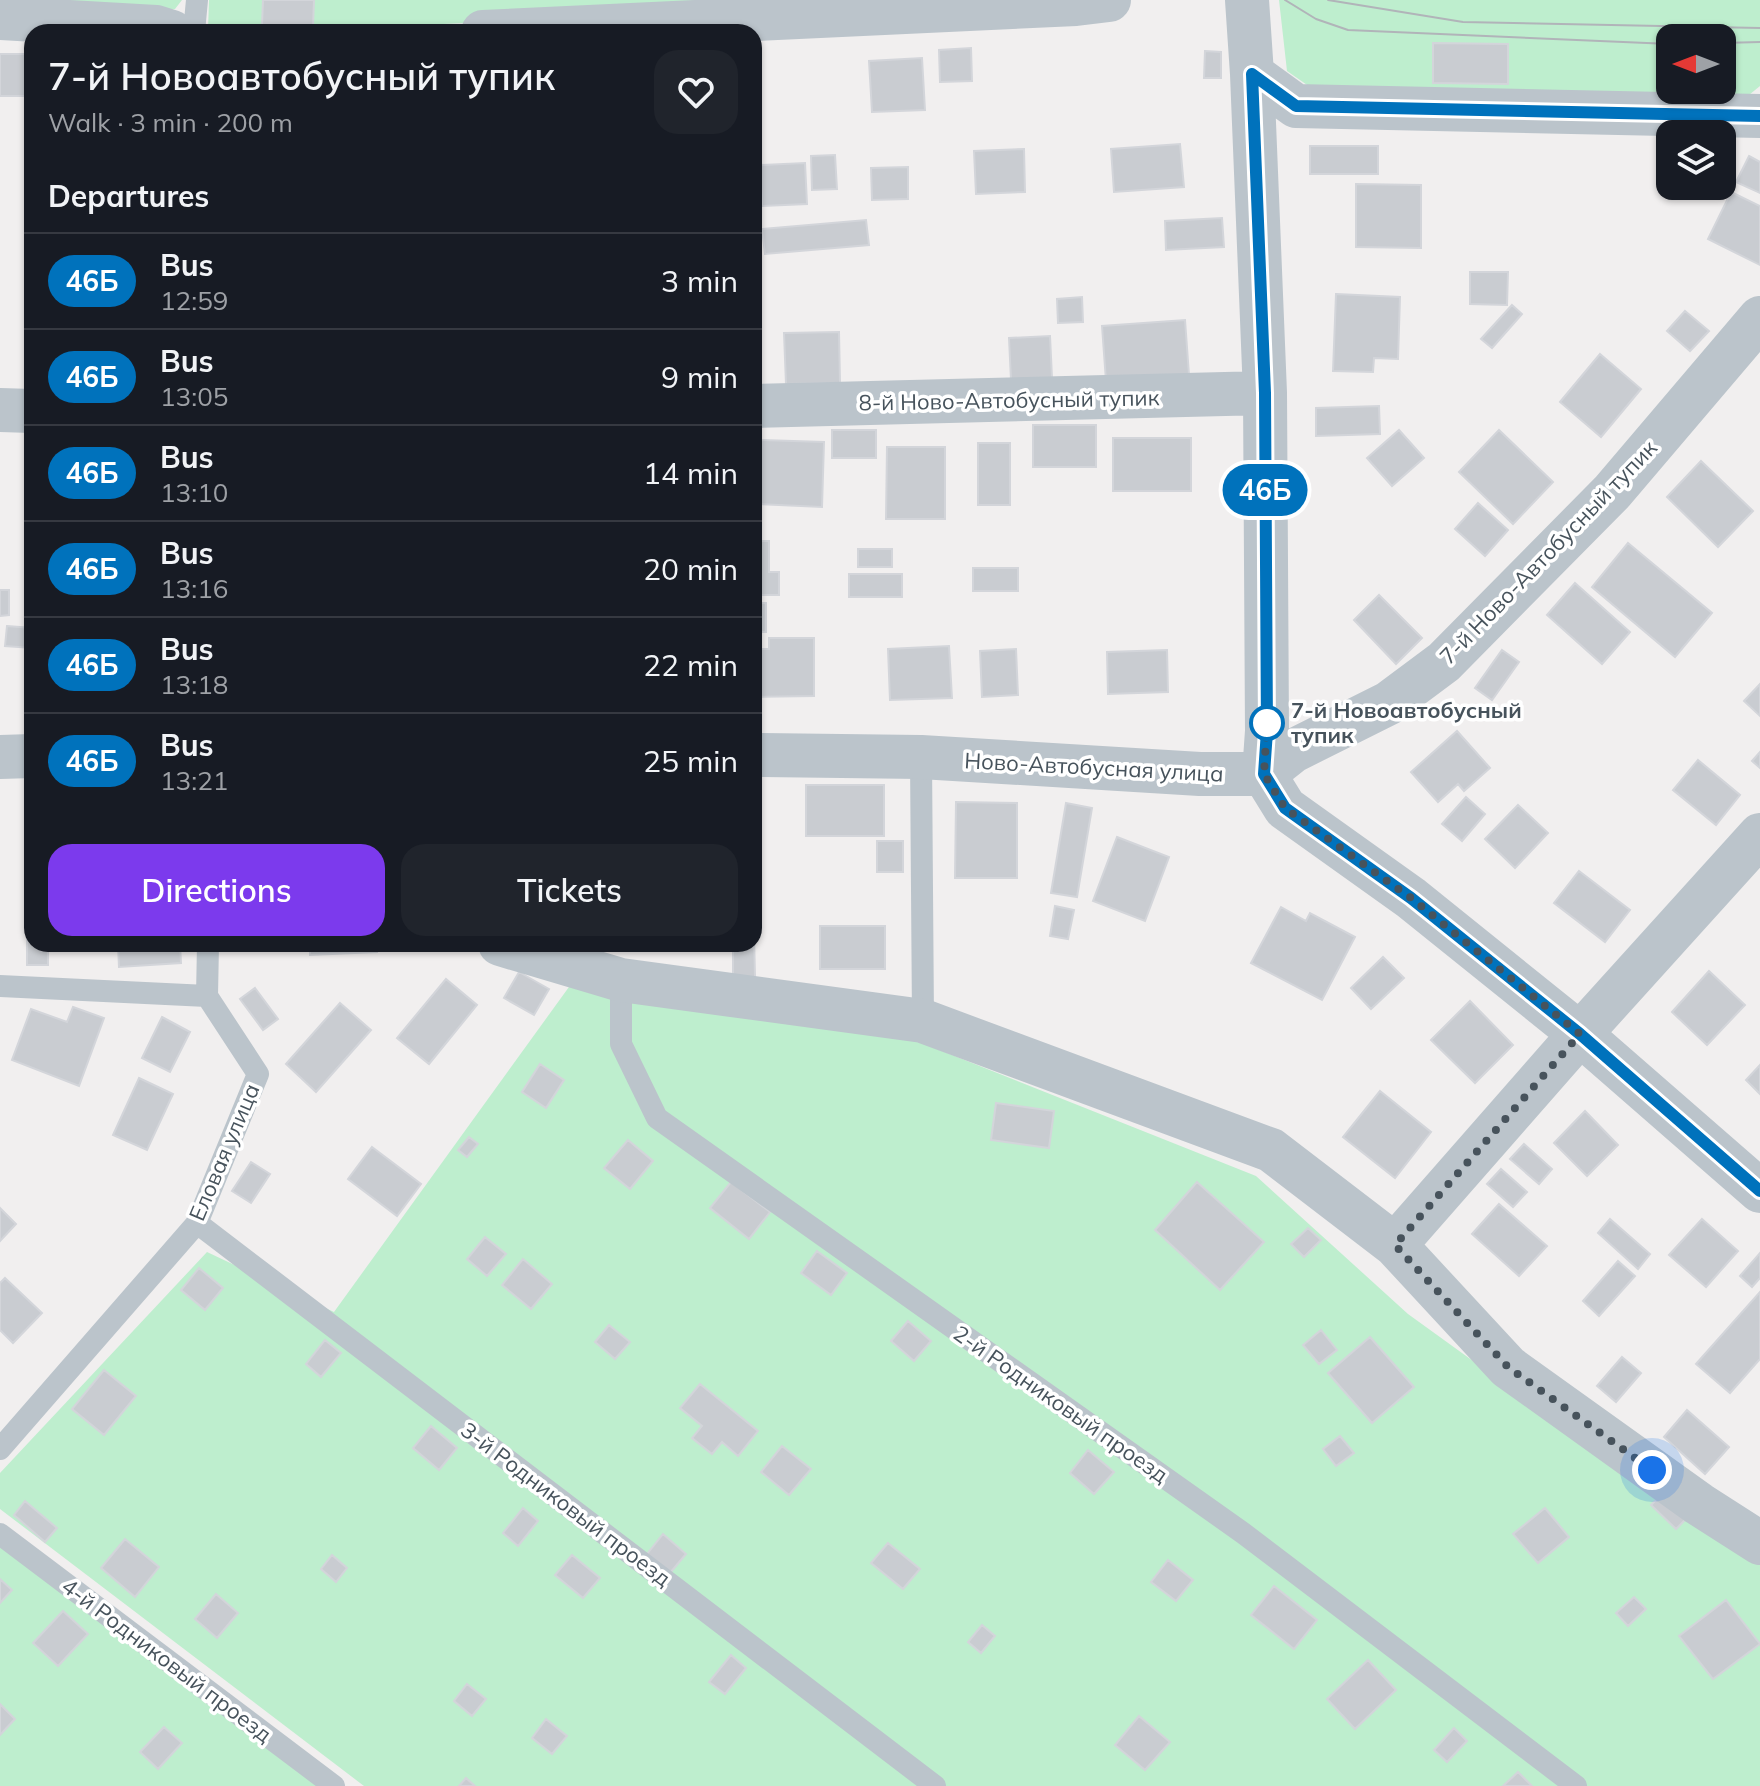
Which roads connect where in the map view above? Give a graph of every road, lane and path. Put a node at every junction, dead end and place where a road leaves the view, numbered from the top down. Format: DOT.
graph roads {
  1 [pos="197,0"];
  2 [pos="1109,0"];
  3 [pos="1247,0"];
  4 [pos="0,18"];
  5 [pos="104,24"];
  6 [pos="195,24"];
  7 [pos="652,24"];
  8 [pos="1252,74"];
  9 [pos="1760,116"];
  10 [pos="1760,318"];
  11 [pos="1265,393"];
  12 [pos="762,406"];
  13 [pos="0,410"];
  14 [pos="24,411"];
  15 [pos="762,755"];
  16 [pos="24,756"];
  17 [pos="0,757"];
  18 [pos="921,757"];
  19 [pos="1264,774"];
  20 [pos="1760,835"];
  21 [pos="208,952"];
  22 [pos="527,952"];
  23 [pos="621,980"];
  24 [pos="0,986"];
  25 [pos="207,996"];
  26 [pos="923,1021"];
  27 [pos="1580,1034"];
  28 [pos="1760,1191"];
  29 [pos="197,1223"];
  30 [pos="1395,1245"];
  31 [pos="0,1449"];
  32 [pos="0,1534"];
  33 [pos="1760,1543"];
  34 [pos="334,1786"];
  35 [pos="935,1786"];
  36 [pos="1576,1786"];
  1 -- 6 [label="lane"];
  2 -- 7 [label="street"];
  3 -- 8 [label="street"];
  4 -- 5 [label="street"];
  8 -- 9 [label="street"];
  8 -- 11 [label="street"];
  10 -- 19 [label="street, 7-й Ново-Автобусный тупик"];
  11 -- 12 [label="street, 8-й Ново-Автобусный тупик"];
  11 -- 19 [label="street"];
  13 -- 14 [label="street"];
  15 -- 18 [label="street, Ново-Автобусная улица"];
  16 -- 17 [label="street"];
  18 -- 19 [label="street, Ново-Автобусная улица"];
  18 -- 26 [label="lane"];
  19 -- 27 [label="street"];
  20 -- 27 [label="street"];
  21 -- 25 [label="lane"];
  22 -- 23 [label="street"];
  23 -- 26 [label="street"];
  23 -- 36 [label="lane, 2-й Родниковый проезд"];
  24 -- 25 [label="lane"];
  25 -- 29 [label="lane, Еловая улица"];
  26 -- 30 [label="street"];
  27 -- 28 [label="street"];
  27 -- 30 [label="street"];
  29 -- 31 [label="lane, Еловая улица"];
  29 -- 35 [label="lane, 3-й Родниковый проезд"];
  30 -- 33 [label="street"];
  32 -- 34 [label="lane, 4-й Родниковый проезд"];
}
